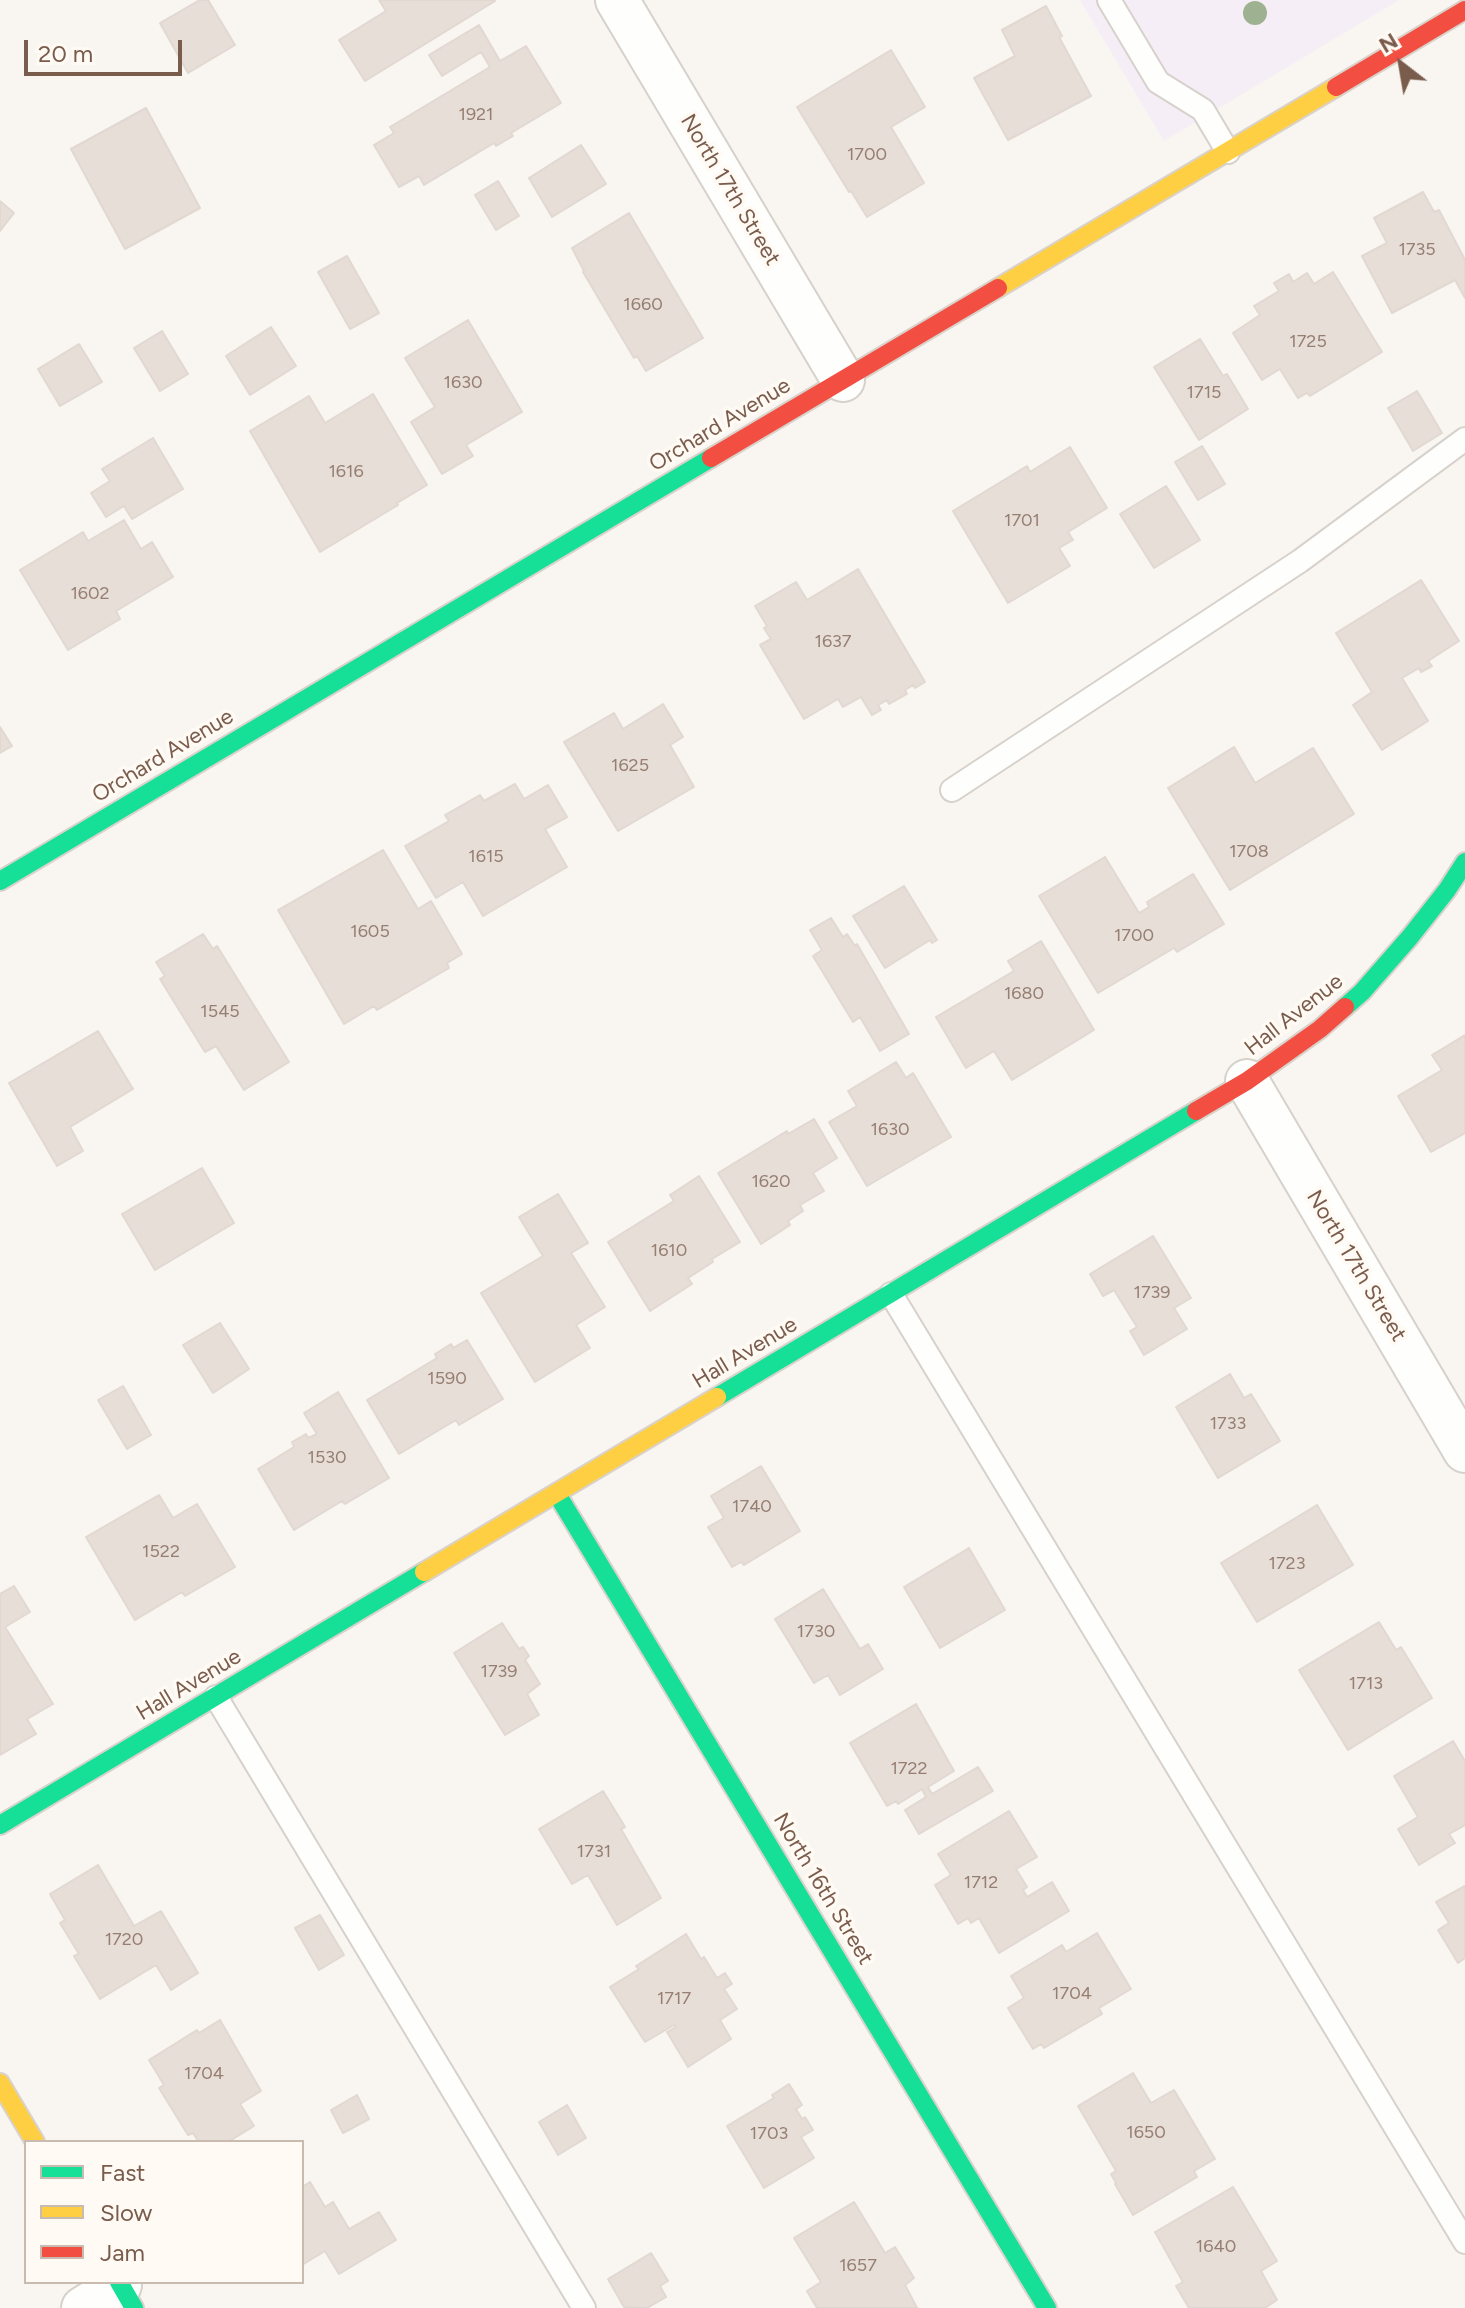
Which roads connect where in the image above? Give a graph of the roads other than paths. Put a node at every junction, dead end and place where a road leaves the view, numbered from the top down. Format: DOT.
graph roads {
  1 [pos="617,0"];
  2 [pos="1109,0"];
  3 [pos="1465,10"];
  4 [pos="1228,152"];
  5 [pos="843,380"];
  6 [pos="1465,439"];
  7 [pos="952,790"];
  8 [pos="1465,862"];
  9 [pos="0,881"];
  10 [pos="1247,1081"];
  11 [pos="891,1294"];
  12 [pos="1465,1451"];
  13 [pos="557,1494"];
  14 [pos="216,1697"];
  15 [pos="0,1825"];
  16 [pos="0,2083"];
  17 [pos="34,2140"];
  18 [pos="1465,2242"];
  19 [pos="124,2292"];
  20 [pos="83,2308"];
  21 [pos="584,2308"];
  22 [pos="1047,2308"];
  1 -- 5 [label="street, North 17th Street"];
  2 -- 4 [label="lane"];
  3 -- 4 [label="street, Orchard Avenue"];
  4 -- 5 [label="street, Orchard Avenue"];
  5 -- 9 [label="street, Orchard Avenue"];
  6 -- 7 [label="lane"];
  8 -- 10 [label="street, Hall Avenue"];
  10 -- 11 [label="street, Hall Avenue"];
  10 -- 12 [label="street, North 17th Street"];
  11 -- 13 [label="street, Hall Avenue"];
  11 -- 18 [label="lane"];
  13 -- 14 [label="street, Hall Avenue"];
  13 -- 22 [label="street, North 16th Street"];
  14 -- 15 [label="street, Hall Avenue"];
  14 -- 21 [label="lane"];
  16 -- 17 [label="street"];
  19 -- 20 [label="street"];
}
